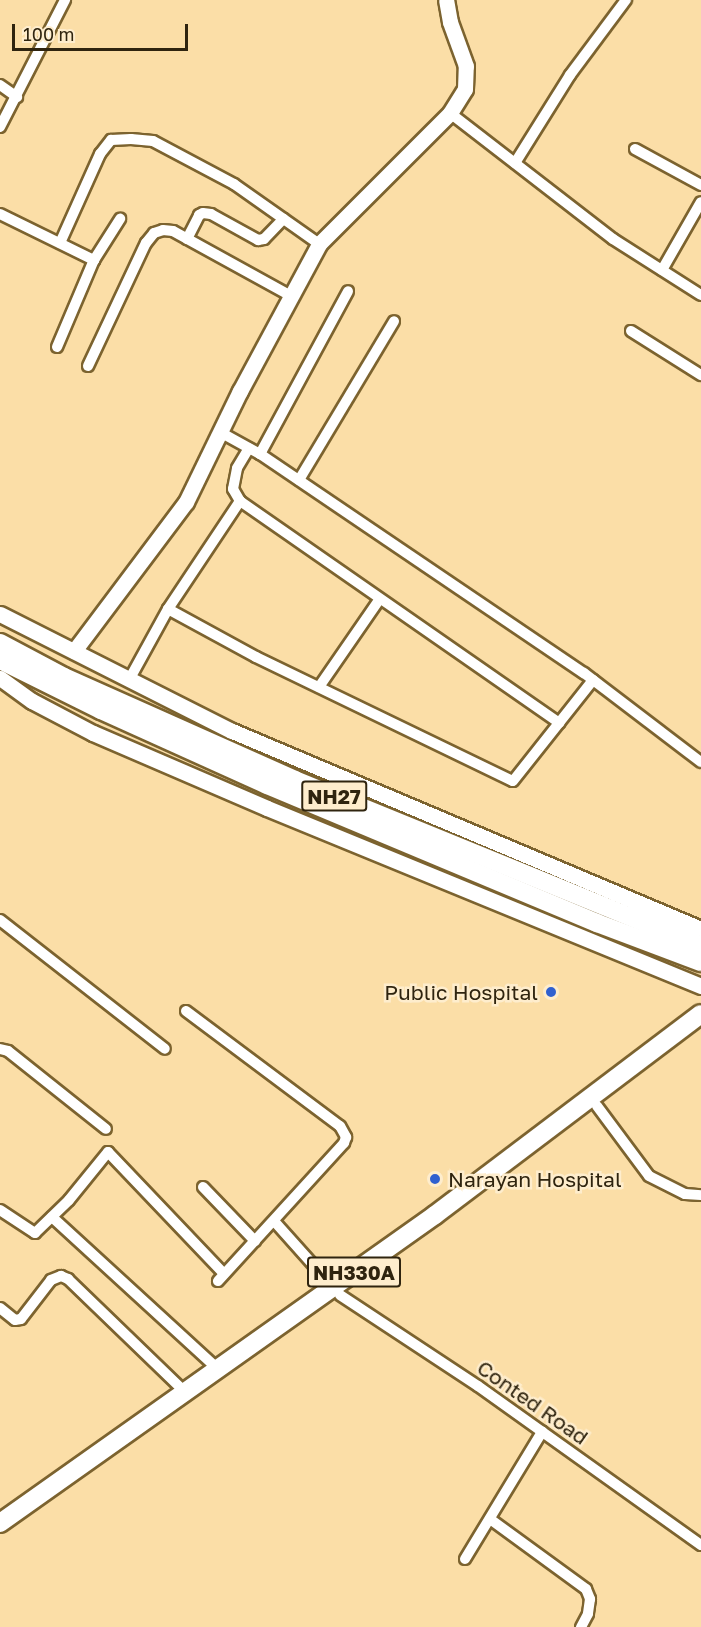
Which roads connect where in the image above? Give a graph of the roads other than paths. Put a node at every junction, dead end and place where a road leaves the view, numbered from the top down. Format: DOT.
graph roads {
  1 [pos="65,0"];
  2 [pos="446,0"];
  3 [pos="626,0"];
  4 [pos="0,85"];
  5 [pos="17,97"];
  6 [pos="450,113"];
  7 [pos="0,128"];
  8 [pos="635,149"];
  9 [pos="515,163"];
  10 [pos="701,186"];
  11 [pos="701,202"];
  12 [pos="0,214"];
  13 [pos="120,219"];
  14 [pos="283,219"];
  15 [pos="187,239"];
  16 [pos="60,243"];
  17 [pos="319,244"];
  18 [pos="94,260"];
  19 [pos="662,270"];
  20 [pos="348,291"];
  21 [pos="701,295"];
  22 [pos="291,296"];
  23 [pos="394,321"];
  24 [pos="630,331"];
  25 [pos="57,347"];
  26 [pos="88,366"];
  27 [pos="701,375"];
  28 [pos="220,432"];
  29 [pos="249,448"];
  30 [pos="260,454"];
  31 [pos="299,480"];
  32 [pos="240,501"];
  33 [pos="379,600"];
  34 [pos="168,609"];
  35 [pos="0,614"];
  36 [pos="0,643"];
  37 [pos="74,651"];
  38 [pos="0,660"];
  39 [pos="0,678"];
  40 [pos="129,680"];
  41 [pos="593,680"];
  42 [pos="319,687"];
  43 [pos="559,723"];
  44 [pos="701,762"];
  45 [pos="0,920"];
  46 [pos="701,929"];
  47 [pos="671,942"];
  48 [pos="701,946"];
  49 [pos="701,962"];
  50 [pos="701,986"];
  51 [pos="186,1011"];
  52 [pos="701,1014"];
  53 [pos="701,1029"];
  54 [pos="0,1048"];
  55 [pos="165,1049"];
  56 [pos="597,1106"];
  57 [pos="106,1129"];
  58 [pos="202,1187"];
  59 [pos="701,1195"];
  60 [pos="0,1210"];
  61 [pos="52,1216"];
  62 [pos="274,1221"];
  63 [pos="255,1241"];
  64 [pos="336,1291"];
  65 [pos="0,1308"];
  66 [pos="218,1369"];
  67 [pos="185,1392"];
  68 [pos="542,1432"];
  69 [pos="490,1519"];
  70 [pos="0,1523"];
  71 [pos="0,1535"];
  72 [pos="701,1545"];
  73 [pos="465,1559"];
  74 [pos="581,1627"];
  1 -- 5 [label="street"];
  2 -- 6 [label="street"];
  3 -- 9 [label="street"];
  4 -- 5 [label="street"];
  5 -- 7 [label="street"];
  6 -- 9 [label="street"];
  6 -- 17 [label="street"];
  8 -- 10 [label="street"];
  9 -- 19 [label="street"];
  11 -- 19 [label="street"];
  12 -- 16 [label="street"];
  13 -- 18 [label="street"];
  14 -- 15 [label="street"];
  14 -- 16 [label="street"];
  14 -- 17 [label="street"];
  15 -- 22 [label="street"];
  15 -- 26 [label="street"];
  16 -- 18 [label="street"];
  17 -- 22 [label="street"];
  18 -- 25 [label="street"];
  19 -- 21 [label="street"];
  20 -- 30 [label="street"];
  22 -- 28 [label="street"];
  23 -- 31 [label="street"];
  24 -- 27 [label="street"];
  28 -- 29 [label="street"];
  28 -- 37 [label="street"];
  29 -- 30 [label="street"];
  29 -- 32 [label="street"];
  30 -- 31 [label="street"];
  31 -- 41 [label="street"];
  32 -- 33 [label="street"];
  32 -- 34 [label="street"];
  33 -- 42 [label="street"];
  33 -- 43 [label="street"];
  34 -- 40 [label="street"];
  34 -- 42 [label="street"];
  35 -- 37 [label="street"];
  36 -- 47 [label="highway, NH27"];
  37 -- 40 [label="street"];
  38 -- 47 [label="highway, NH27"];
  39 -- 50 [label="street"];
  40 -- 46 [label="street"];
  41 -- 43 [label="street"];
  41 -- 44 [label="street"];
  42 -- 43 [label="street"];
  45 -- 55 [label="street"];
  47 -- 48 [label="highway, NH27"];
  47 -- 49 [label="highway, NH27"];
  51 -- 62 [label="street"];
  52 -- 64 [label="highway, NH330A"];
  53 -- 56 [label="highway, NH330A"];
  54 -- 57 [label="street"];
  56 -- 59 [label="street"];
  56 -- 64 [label="highway, NH330A"];
  58 -- 63 [label="street"];
  60 -- 61 [label="street"];
  61 -- 63 [label="street"];
  61 -- 66 [label="street"];
  62 -- 63 [label="street"];
  62 -- 64 [label="street, Conted Road"];
  64 -- 66 [label="highway, NH330A"];
  64 -- 68 [label="street, Conted Road"];
  64 -- 71 [label="highway, NH330A"];
  65 -- 67 [label="street"];
  66 -- 67 [label="highway, NH330A"];
  67 -- 70 [label="highway, NH330A"];
  68 -- 69 [label="street"];
  68 -- 72 [label="street, Conted Road"];
  69 -- 73 [label="street"];
  69 -- 74 [label="street"];
}
